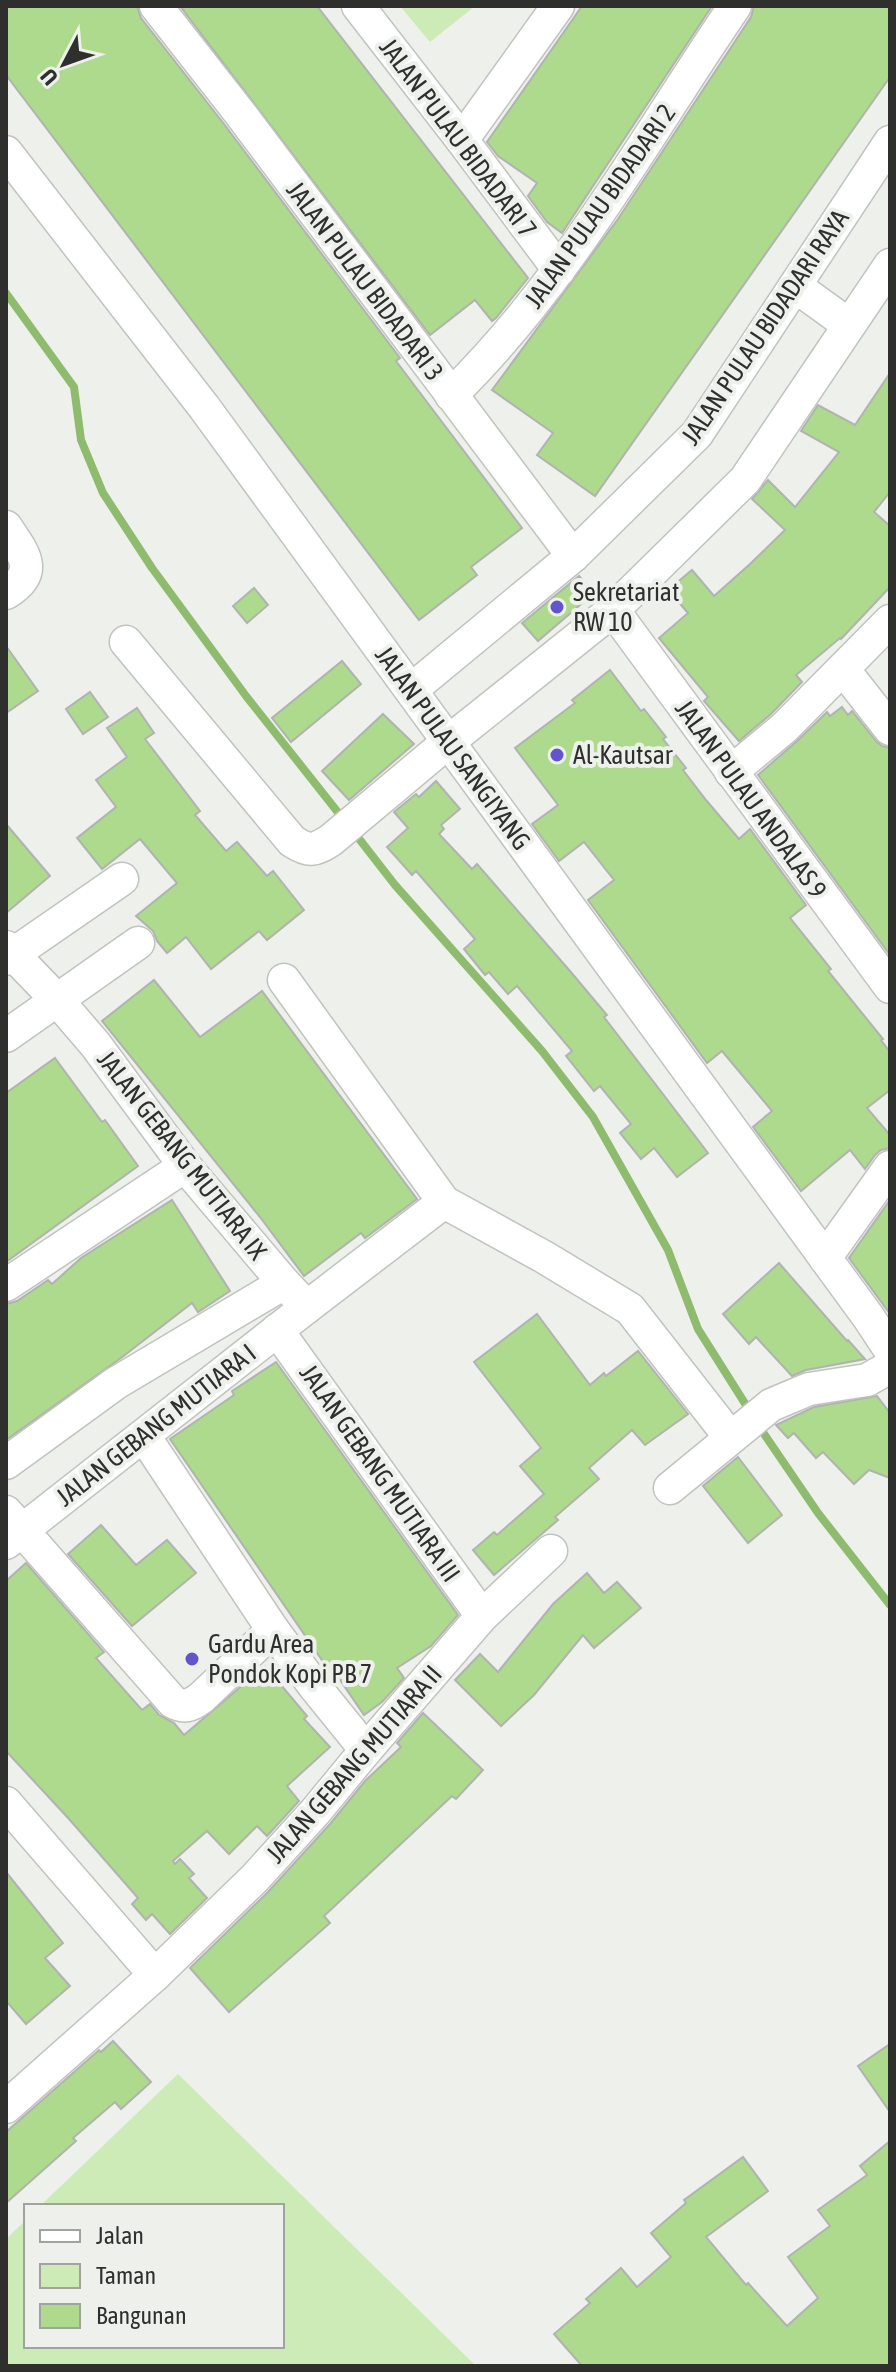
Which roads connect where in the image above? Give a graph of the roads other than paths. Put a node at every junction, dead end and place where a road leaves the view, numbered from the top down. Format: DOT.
graph roads {
  1 [pos="156,6"];
  2 [pos="358,6"];
  3 [pos="558,6"];
  4 [pos="735,6"];
  5 [pos="462,140"];
  6 [pos="890,142"];
  7 [pos="6,152"];
  8 [pos="890,265"];
  9 [pos="559,270"];
  10 [pos="795,286"];
  11 [pos="849,325"];
  12 [pos="451,395"];
  13 [pos="6,527"];
  14 [pos="573,556"];
  15 [pos="12,589"];
  16 [pos="613,610"];
  17 [pos="890,621"];
  18 [pos="126,642"];
  19 [pos="843,669"];
  20 [pos="411,690"];
  21 [pos="890,729"];
  22 [pos="448,742"];
  23 [pos="731,772"];
  24 [pos="122,879"];
  25 [pos="138,943"];
  26 [pos="8,953"];
  27 [pos="284,980"];
  28 [pos="890,987"];
  29 [pos="58,1001"];
  30 [pos="6,1036"];
  31 [pos="185,1166"];
  32 [pos="890,1167"];
  33 [pos="444,1202"];
  34 [pos="825,1258"];
  35 [pos="284,1283"];
  36 [pos="6,1285"];
  37 [pos="307,1307"];
  38 [pos="277,1330"];
  39 [pos="890,1350"];
  40 [pos="890,1367"];
  41 [pos="144,1436"];
  42 [pos="731,1436"];
  43 [pos="6,1463"];
  44 [pos="670,1488"];
  45 [pos="11,1529"];
  46 [pos="551,1551"];
  47 [pos="482,1616"];
  48 [pos="273,1630"];
  49 [pos="366,1750"];
  50 [pos="6,1803"];
  51 [pos="155,1975"];
  52 [pos="8,2102"];
  1 -- 12 [label="street, JALAN PULAU BIDADARI 3"];
  2 -- 5 [label="street, JALAN PULAU BIDADARI 7"];
  3 -- 5 [label="street"];
  4 -- 9 [label="street, JALAN PULAU BIDADARI 2"];
  5 -- 9 [label="street, JALAN PULAU BIDADARI 7"];
  6 -- 10 [label="street, JALAN PULAU BIDADARI RAYA"];
  7 -- 20 [label="street, JALAN PULAU SANGIYANG"];
  8 -- 11 [label="street"];
  9 -- 12 [label="street, JALAN PULAU BIDADARI 2"];
  10 -- 11 [label="street"];
  10 -- 14 [label="street, JALAN PULAU BIDADARI RAYA"];
  11 -- 16 [label="street"];
  12 -- 14 [label="street, JALAN PULAU BIDADARI 3"];
  13 -- 15 [label="street"];
  14 -- 20 [label="street, JALAN PULAU BIDADARI RAYA"];
  16 -- 22 [label="street"];
  16 -- 23 [label="street, JALAN PULAU ANDALAS 9"];
  17 -- 19 [label="street"];
  18 -- 22 [label="street"];
  19 -- 21 [label="street"];
  19 -- 23 [label="street"];
  20 -- 22 [label="street, JALAN PULAU SANGIYANG"];
  22 -- 34 [label="street, JALAN PULAU SANGIYANG"];
  23 -- 28 [label="street, JALAN PULAU ANDALAS 9"];
  24 -- 26 [label="street"];
  25 -- 29 [label="street"];
  26 -- 29 [label="street, JALAN GEBANG MUTIARA IX"];
  27 -- 33 [label="street"];
  29 -- 30 [label="street"];
  29 -- 31 [label="street, JALAN GEBANG MUTIARA IX"];
  31 -- 35 [label="street, JALAN GEBANG MUTIARA IX"];
  31 -- 36 [label="street"];
  32 -- 34 [label="street"];
  33 -- 37 [label="street, JALAN GEBANG MUTIARA I"];
  33 -- 42 [label="street"];
  34 -- 39 [label="street, JALAN PULAU SANGIYANG"];
  35 -- 37 [label="street, JALAN GEBANG MUTIARA IX"];
  35 -- 43 [label="street"];
  37 -- 38 [label="street, JALAN GEBANG MUTIARA I"];
  38 -- 41 [label="street, JALAN GEBANG MUTIARA I"];
  38 -- 47 [label="street, JALAN GEBANG MUTIARA III"];
  40 -- 42 [label="street"];
  41 -- 45 [label="street, JALAN GEBANG MUTIARA I"];
  41 -- 48 [label="street"];
  42 -- 44 [label="street"];
  45 -- 48 [label="street"];
  46 -- 47 [label="street, JALAN GEBANG MUTIARA II"];
  47 -- 49 [label="street, JALAN GEBANG MUTIARA II"];
  48 -- 49 [label="street"];
  49 -- 51 [label="street, JALAN GEBANG MUTIARA II"];
  50 -- 51 [label="street"];
  51 -- 52 [label="street, JALAN GEBANG MUTIARA II"];
}
